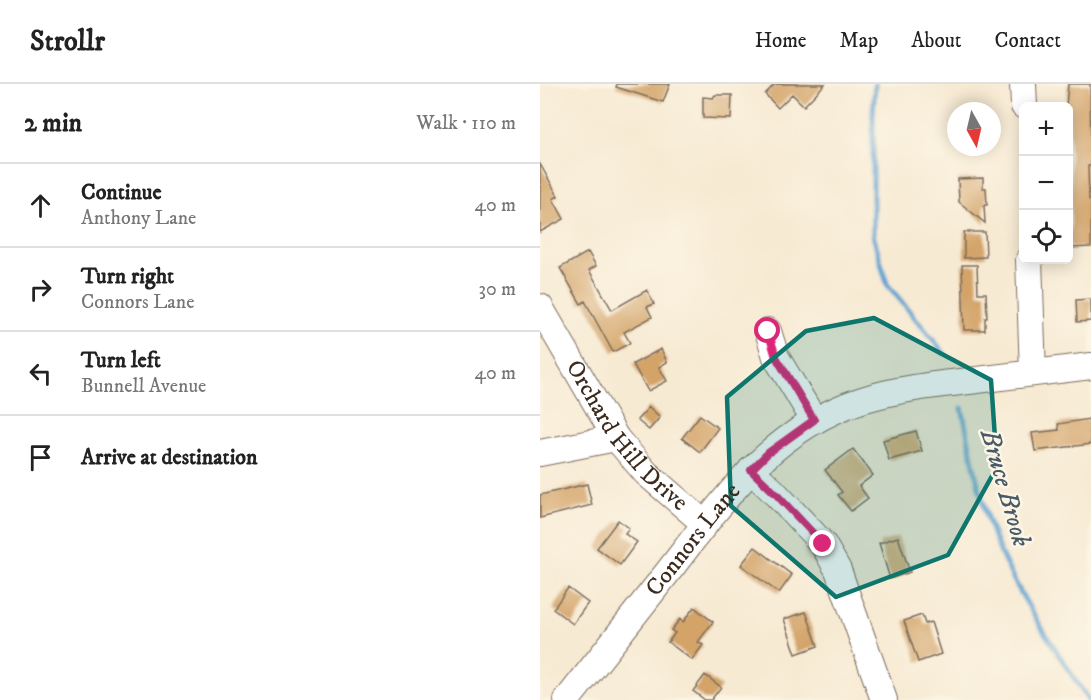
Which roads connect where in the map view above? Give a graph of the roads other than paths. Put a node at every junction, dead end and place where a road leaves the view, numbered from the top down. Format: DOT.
graph roads {
  1 [pos="1023,84"];
  2 [pos="1024,102"];
  3 [pos="1029,264"];
  4 [pos="540,307"];
  5 [pos="768,331"];
  6 [pos="1091,366"];
  7 [pos="1033,373"];
  8 [pos="814,420"];
  9 [pos="616,438"];
  10 [pos="540,453"];
  11 [pos="751,470"];
  12 [pos="705,524"];
  13 [pos="567,700"];
  14 [pos="884,700"];
  1 -- 2 [label="street"];
  3 -- 7 [label="street"];
  4 -- 9 [label="street, Orchard Hill Drive"];
  5 -- 8 [label="street"];
  6 -- 7 [label="street, Connors Lane"];
  7 -- 8 [label="street, Connors Lane"];
  8 -- 11 [label="street, Connors Lane"];
  9 -- 10 [label="street"];
  9 -- 12 [label="street, Orchard Hill Drive"];
  11 -- 12 [label="street, Connors Lane"];
  11 -- 14 [label="street"];
  12 -- 13 [label="street, Connors Lane"];
}
